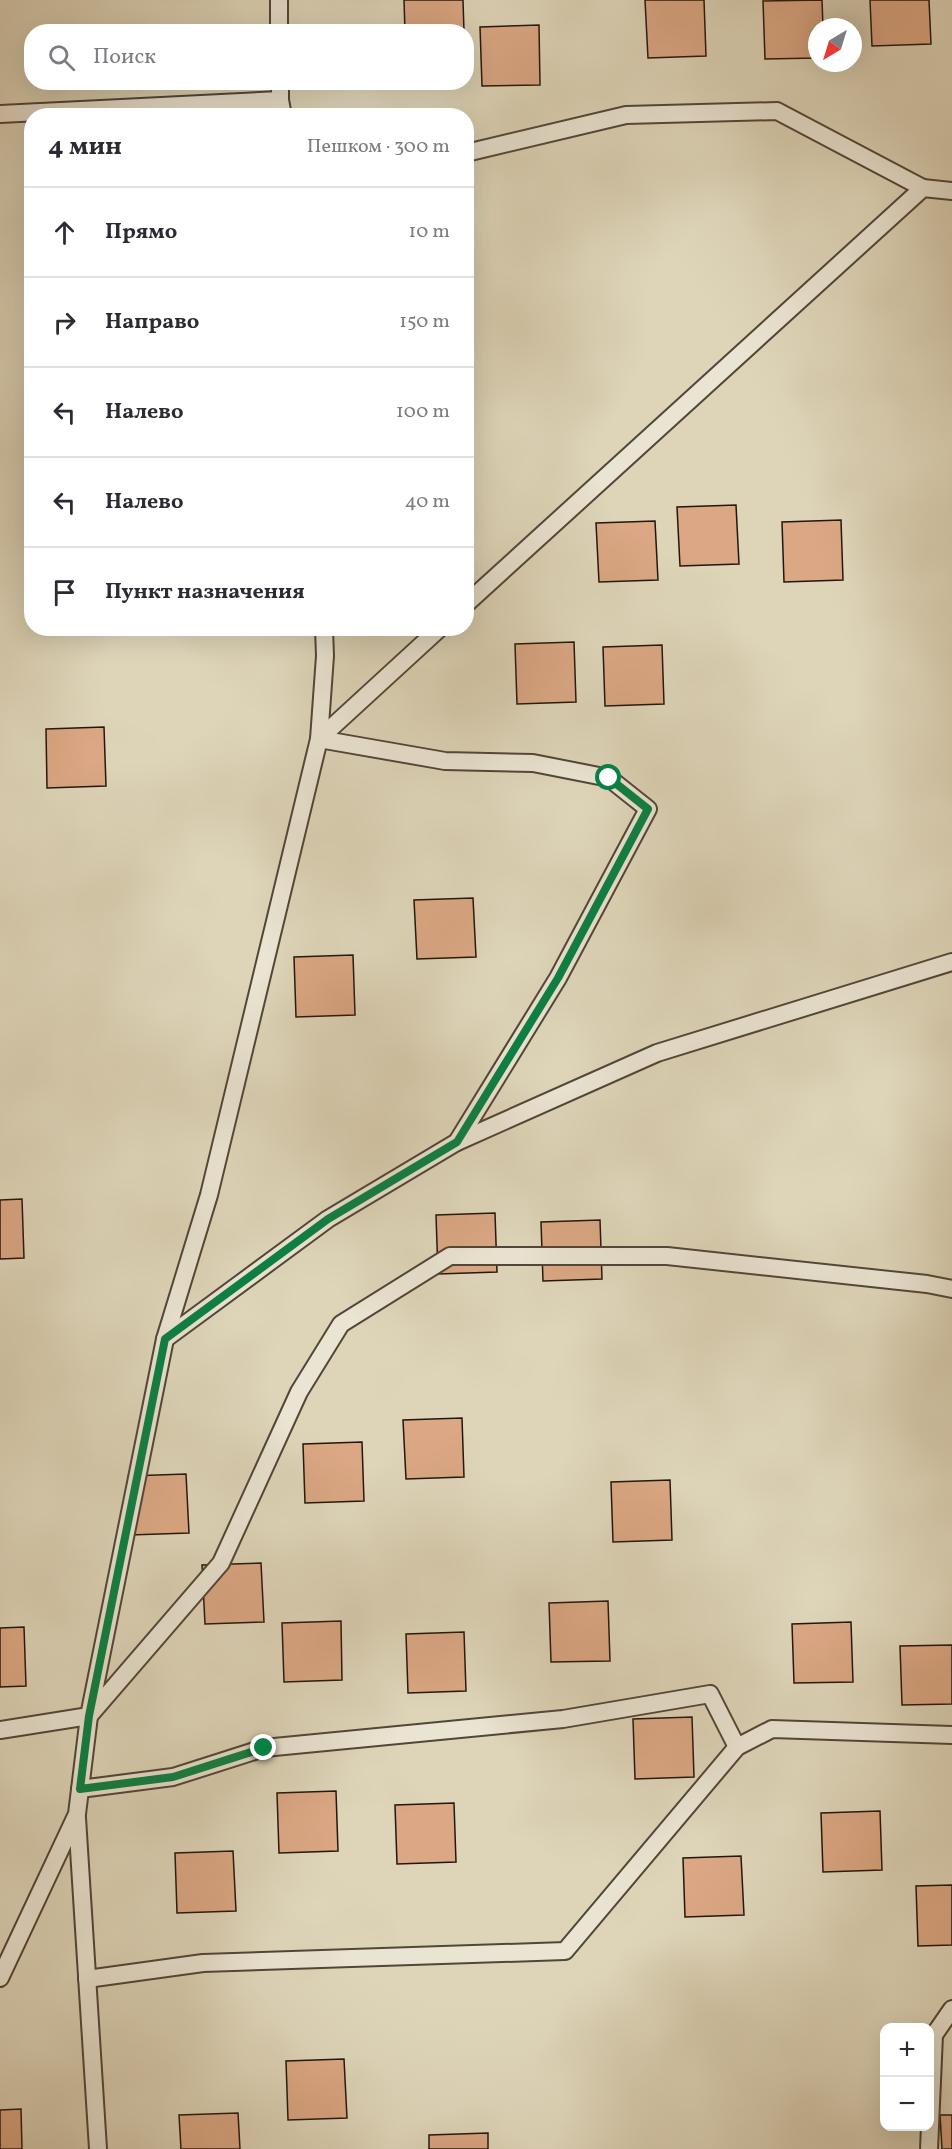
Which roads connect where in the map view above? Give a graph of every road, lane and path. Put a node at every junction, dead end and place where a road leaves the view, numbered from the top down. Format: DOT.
graph roads {
  1 [pos="279,0"];
  2 [pos="279,24"];
  3 [pos="281,90"];
  4 [pos="282,108"];
  5 [pos="24,113"];
  6 [pos="0,114"];
  7 [pos="474,151"];
  8 [pos="923,189"];
  9 [pos="952,191"];
  10 [pos="474,597"];
  11 [pos="324,636"];
  12 [pos="431,636"];
  13 [pos="319,739"];
  14 [pos="952,962"];
  15 [pos="457,1142"];
  16 [pos="952,1289"];
  17 [pos="165,1339"];
  18 [pos="89,1716"];
  19 [pos="0,1730"];
  20 [pos="952,1735"];
  21 [pos="737,1747"];
  22 [pos="80,1789"];
  23 [pos="77,1814"];
  24 [pos="0,1978"];
  25 [pos="87,1980"];
  26 [pos="952,2009"];
  27 [pos="98,2149"];
  28 [pos="930,2149"];
  1 -- 2 [label="lane"];
  3 -- 4 [label="lane"];
  5 -- 6 [label="lane"];
  7 -- 8 [label="lane"];
  8 -- 9 [label="lane"];
  8 -- 10 [label="lane"];
  11 -- 13 [label="lane"];
  12 -- 13 [label="lane"];
  13 -- 15 [label="lane"];
  13 -- 17 [label="lane"];
  14 -- 15 [label="lane"];
  15 -- 17 [label="lane"];
  16 -- 18 [label="lane"];
  17 -- 18 [label="lane"];
  18 -- 19 [label="lane"];
  18 -- 22 [label="lane"];
  20 -- 21 [label="lane"];
  21 -- 22 [label="lane"];
  21 -- 25 [label="lane"];
  22 -- 23 [label="lane"];
  23 -- 24 [label="lane"];
  23 -- 25 [label="lane"];
  25 -- 27 [label="lane"];
  26 -- 28 [label="lane"];
}
